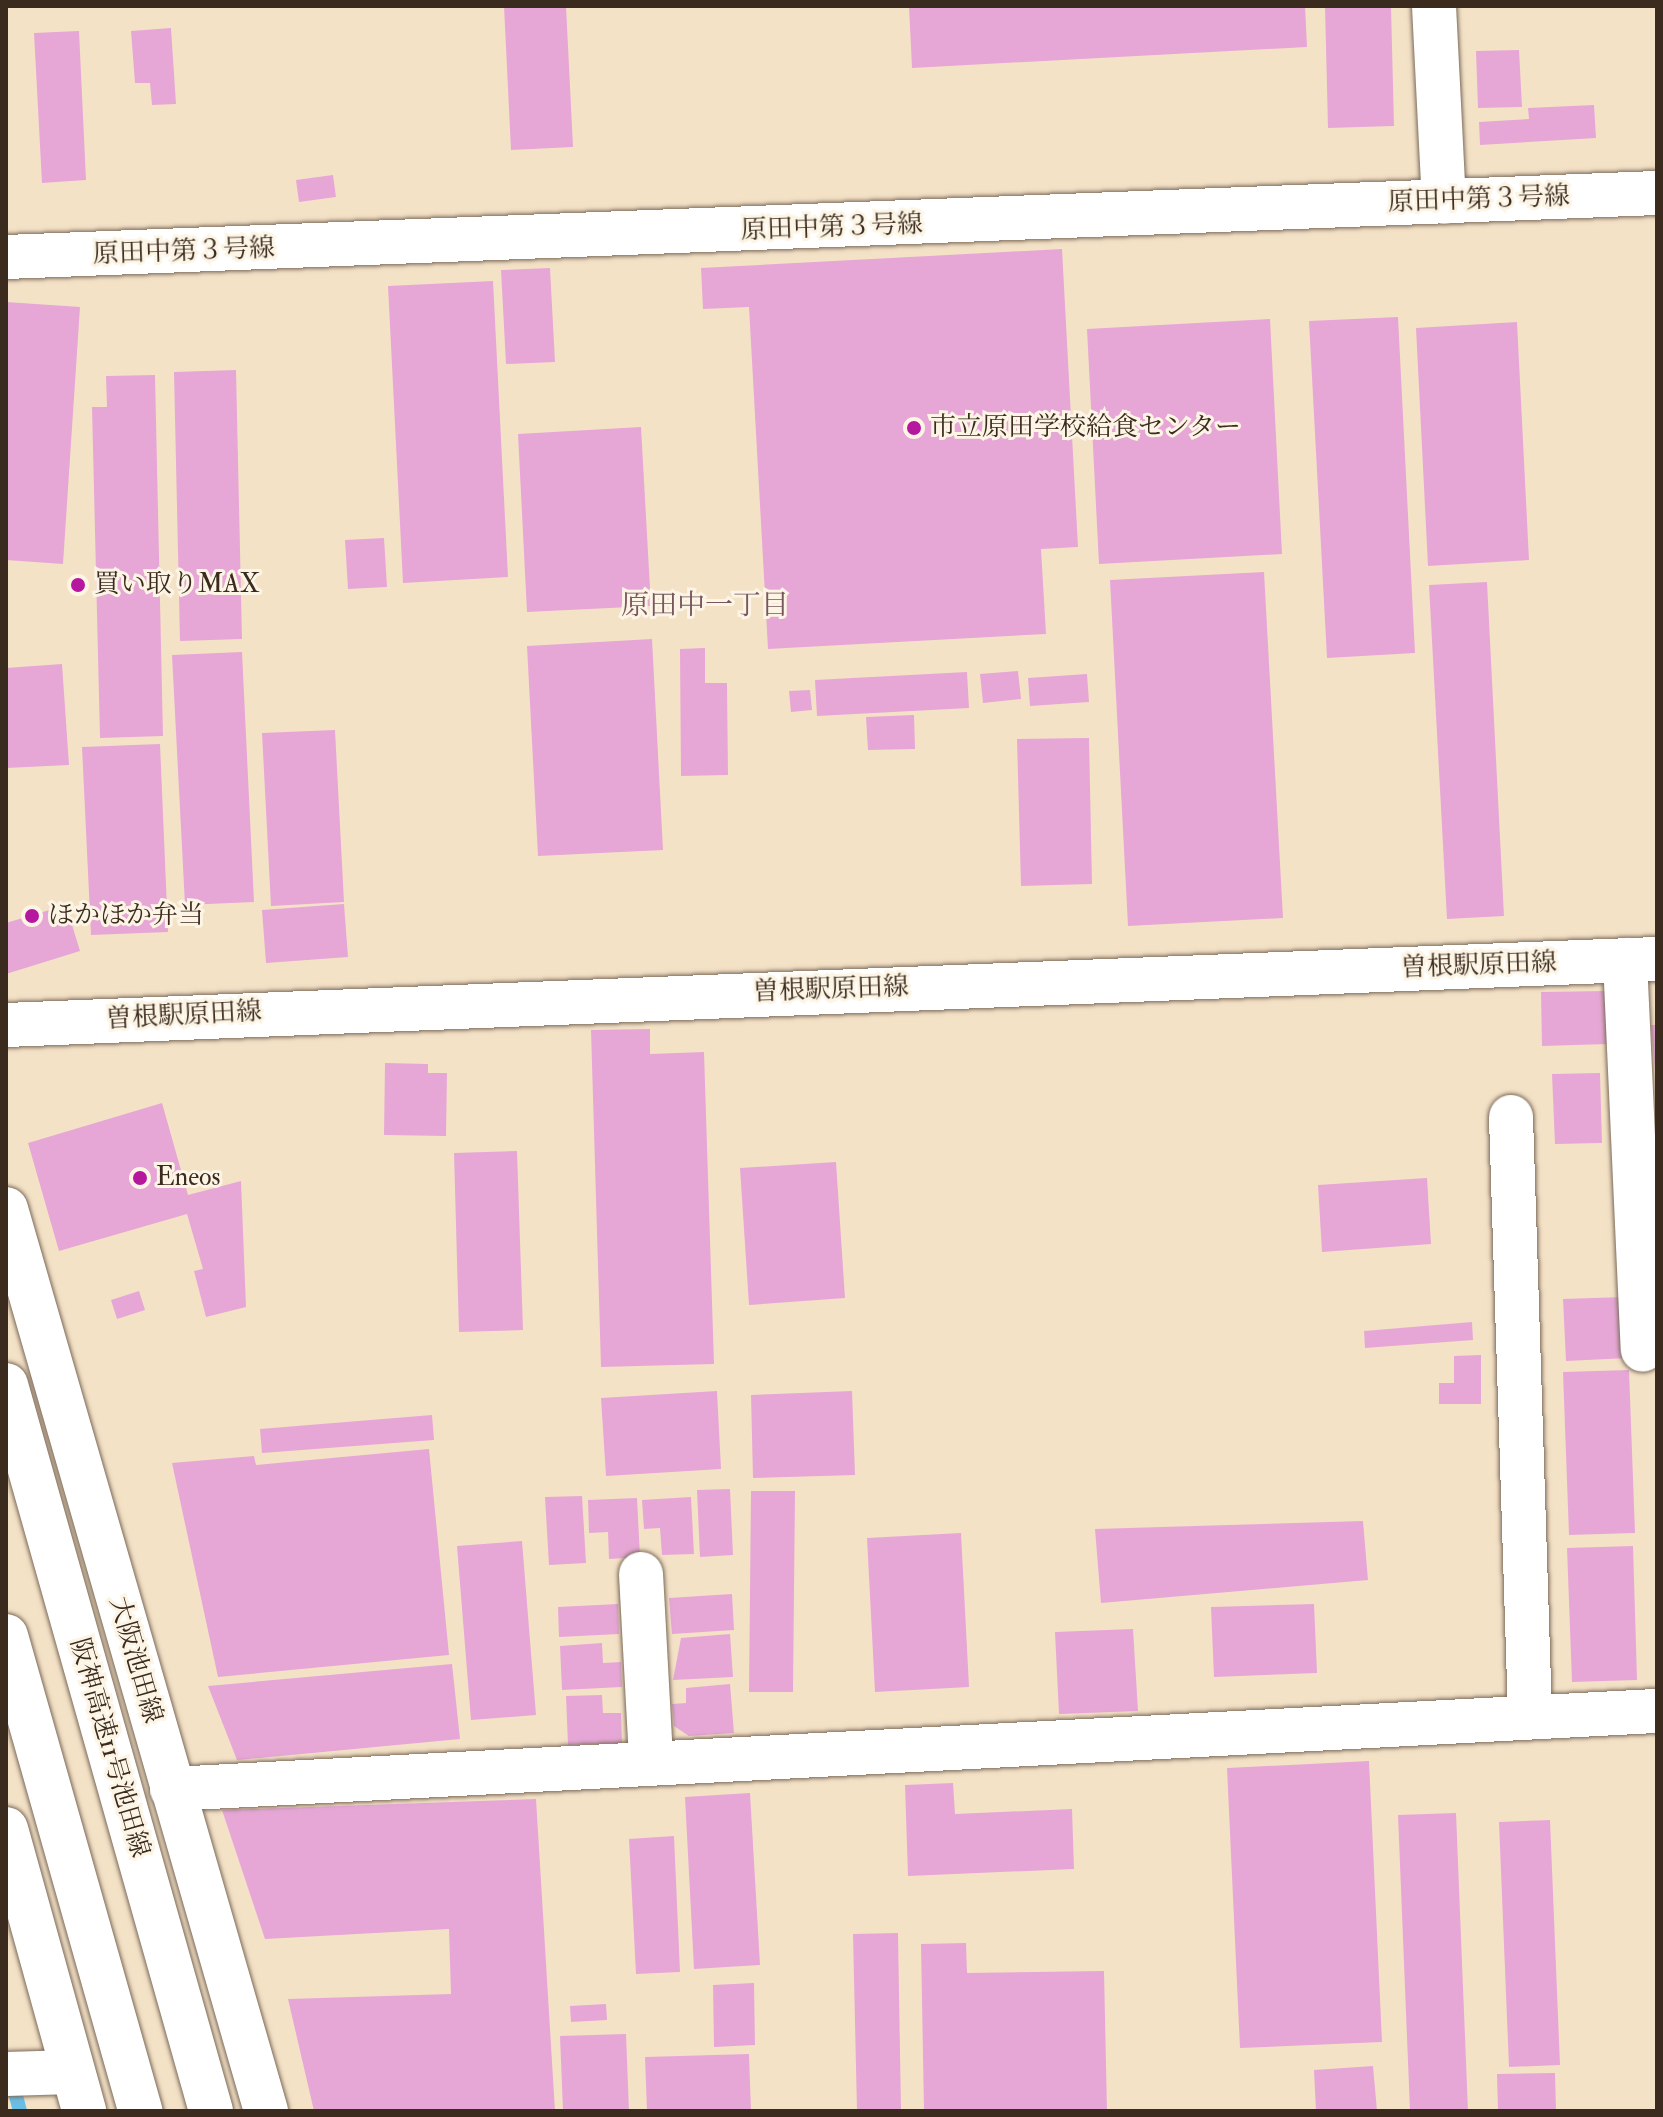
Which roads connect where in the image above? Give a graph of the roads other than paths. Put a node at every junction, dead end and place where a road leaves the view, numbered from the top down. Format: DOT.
graph roads {
  1 [pos="1434,6"];
  2 [pos="1657,193"];
  3 [pos="1444,202"];
  4 [pos="6,257"];
  5 [pos="1641,960"];
  6 [pos="6,1025"];
  7 [pos="1511,1117"];
  8 [pos="6,1209"];
  9 [pos="1643,1350"];
  10 [pos="6,1385"];
  11 [pos="641,1574"];
  12 [pos="6,1636"];
  13 [pos="1657,1711"];
  14 [pos="1530,1716"];
  15 [pos="651,1760"];
  16 [pos="172,1789"];
  17 [pos="6,1829"];
  18 [pos="49,2083"];
  19 [pos="140,2111"];
  20 [pos="211,2111"];
  21 [pos="266,2111"];
  1 -- 3 [label="main road"];
  2 -- 3 [label="main road, 原田中第３号線"];
  3 -- 4 [label="main road, 原田中第３号線"];
  5 -- 6 [label="main road, 曽根駅原田線"];
  5 -- 9 [label="main road"];
  7 -- 14 [label="main road"];
  8 -- 16 [label="main road, 大阪池田線"];
  10 -- 20 [label="main road, 阪神高速11号池田線"];
  11 -- 15 [label="main road"];
  12 -- 19 [label="main road"];
  13 -- 14 [label="main road"];
  14 -- 15 [label="main road"];
  15 -- 16 [label="main road"];
  16 -- 21 [label="main road, 大阪池田線"];
  17 -- 18 [label="main road"];
}
